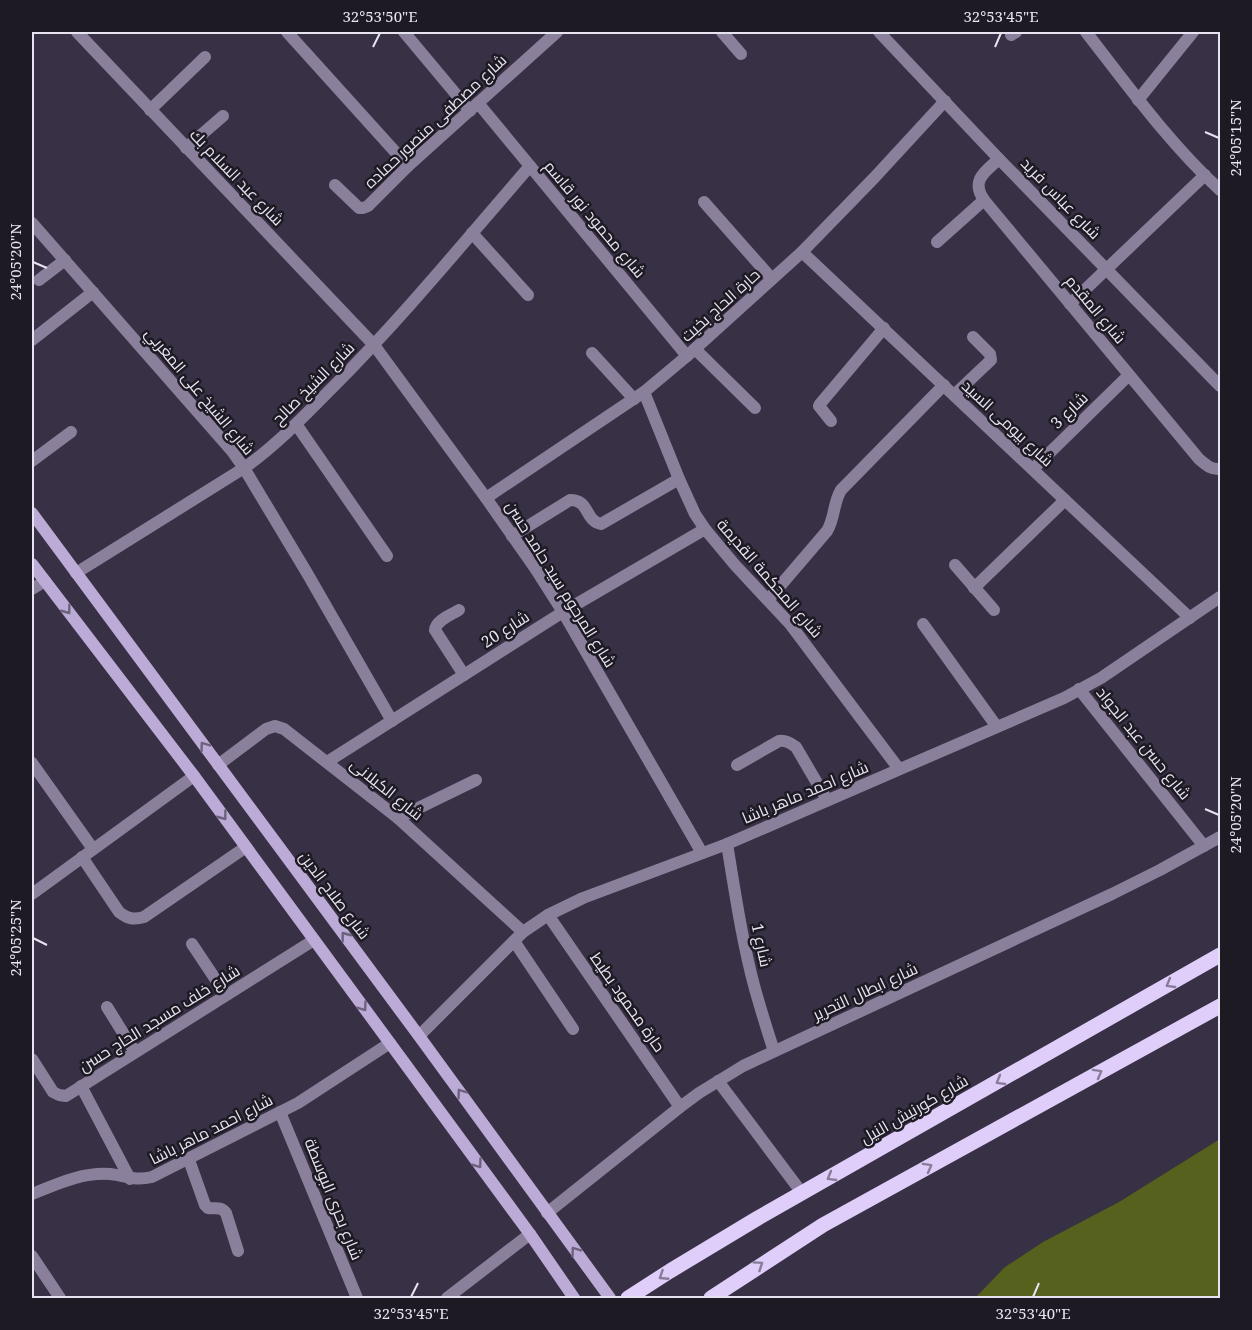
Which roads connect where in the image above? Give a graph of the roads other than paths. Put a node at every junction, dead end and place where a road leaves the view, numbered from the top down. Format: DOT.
graph roads {
  1 [pos="77,32"];
  2 [pos="287,32"];
  3 [pos="404,32"];
  4 [pos="557,32"];
  5 [pos="722,32"];
  6 [pos="879,32"];
  7 [pos="1086,32"];
  8 [pos="1193,32"];
  9 [pos="741,54"];
  10 [pos="206,57"];
  11 [pos="1138,100"];
  12 [pos="945,101"];
  13 [pos="474,107"];
  14 [pos="150,110"];
  15 [pos="223,116"];
  16 [pos="186,148"];
  17 [pos="999,159"];
  18 [pos="408,166"];
  19 [pos="530,166"];
  20 [pos="1205,176"];
  21 [pos="335,184"];
  22 [pos="1221,190"];
  23 [pos="984,200"];
  24 [pos="704,202"];
  25 [pos="32,223"];
  26 [pos="472,233"];
  27 [pos="937,242"];
  28 [pos="802,252"];
  29 [pos="65,260"];
  30 [pos="1106,268"];
  31 [pos="772,279"];
  32 [pos="39,280"];
  33 [pos="93,292"];
  34 [pos="528,295"];
  35 [pos="1070,304"];
  36 [pos="884,328"];
  37 [pos="973,337"];
  38 [pos="32,340"];
  39 [pos="374,345"];
  40 [pos="592,353"];
  41 [pos="691,353"];
  42 [pos="1129,375"];
  43 [pos="944,385"];
  44 [pos="1221,386"];
  45 [pos="954,395"];
  46 [pos="639,396"];
  47 [pos="755,408"];
  48 [pos="831,421"];
  49 [pos="296,424"];
  50 [pos="72,432"];
  51 [pos="32,461"];
  52 [pos="244,468"];
  53 [pos="1033,469"];
  54 [pos="1221,469"];
  55 [pos="679,479"];
  56 [pos="486,498"];
  57 [pos="1065,500"];
  58 [pos="32,513"];
  59 [pos="705,529"];
  60 [pos="512,536"];
  61 [pos="387,556"];
  62 [pos="32,564"];
  63 [pos="955,565"];
  64 [pos="76,573"];
  65 [pos="45,581"];
  66 [pos="974,588"];
  67 [pos="32,589"];
  68 [pos="1221,597"];
  69 [pos="768,600"];
  70 [pos="459,610"];
  71 [pos="994,610"];
  72 [pos="563,612"];
  73 [pos="1190,618"];
  74 [pos="923,624"];
  75 [pos="464,675"];
  76 [pos="1080,690"];
  77 [pos="392,721"];
  78 [pos="997,727"];
  79 [pos="327,762"];
  80 [pos="32,763"];
  81 [pos="218,765"];
  82 [pos="737,765"];
  83 [pos="899,769"];
  84 [pos="194,776"];
  85 [pos="476,780"];
  86 [pos="827,800"];
  87 [pos="398,819"];
  88 [pos="1221,837"];
  89 [pos="727,844"];
  90 [pos="1204,846"];
  91 [pos="246,847"];
  92 [pos="93,849"];
  93 [pos="702,853"];
  94 [pos="82,857"];
  95 [pos="32,894"];
  96 [pos="548,915"];
  97 [pos="519,937"];
  98 [pos="314,940"];
  99 [pos="192,944"];
  100 [pos="1221,955"];
  101 [pos="226,995"];
  102 [pos="1221,1006"];
  103 [pos="107,1007"];
  104 [pos="573,1029"];
  105 [pos="419,1036"];
  106 [pos="390,1043"];
  107 [pos="774,1051"];
  108 [pos="135,1052"];
  109 [pos="32,1059"];
  110 [pos="718,1081"];
  111 [pos="81,1086"];
  112 [pos="680,1107"];
  113 [pos="280,1112"];
  114 [pos="189,1160"];
  115 [pos="130,1179"];
  116 [pos="802,1193"];
  117 [pos="32,1194"];
  118 [pos="547,1213"];
  119 [pos="530,1234"];
  120 [pos="237,1251"];
  121 [pos="32,1256"];
  122 [pos="60,1299"];
  123 [pos="357,1299"];
  124 [pos="447,1299"];
  125 [pos="574,1299"];
  126 [pos="610,1299"];
  127 [pos="628,1299"];
  128 [pos="711,1299"];
  1 -- 14 [label="street, شارع عبد السلام بك"];
  2 -- 18 [label="street"];
  3 -- 13 [label="street, شارع محمود نور قاسم"];
  4 -- 13 [label="street, شارع مصطفى منصور حماده"];
  5 -- 9 [label="street"];
  6 -- 12 [label="street, شارع عباس فريد"];
  7 -- 11 [label="street"];
  8 -- 11 [label="street"];
  10 -- 14 [label="street"];
  11 -- 20 [label="street"];
  12 -- 17 [label="street, شارع عباس فريد"];
  12 -- 28 [label="street, حارة الحاج بخيت"];
  13 -- 18 [label="street, شارع مصطفى منصور حماده"];
  13 -- 19 [label="street, شارع محمود نور قاسم"];
  14 -- 16 [label="street, شارع عبد السلام بك"];
  15 -- 16 [label="street"];
  16 -- 39 [label="street, شارع عبد السلام بك"];
  17 -- 23 [label="street"];
  17 -- 30 [label="street, شارع عباس فريد"];
  18 -- 21 [label="street, شارع مصطفى منصور حماده"];
  19 -- 26 [label="street, شارع الشيخ صالح"];
  19 -- 41 [label="street, شارع محمود نور قاسم"];
  20 -- 22 [label="street"];
  20 -- 30 [label="street"];
  23 -- 27 [label="street"];
  23 -- 35 [label="street, شارع المقدم"];
  24 -- 31 [label="street"];
  25 -- 29 [label="street, شارع الشيخ على المغربي"];
  26 -- 34 [label="street"];
  26 -- 39 [label="street, شارع الشيخ صالح"];
  28 -- 31 [label="street, حارة الحاج بخيت"];
  28 -- 36 [label="street, شارع بيومى السيد"];
  29 -- 32 [label="street"];
  29 -- 33 [label="street, شارع الشيخ على المغربي"];
  30 -- 35 [label="street"];
  30 -- 44 [label="street, شارع عباس فريد"];
  31 -- 41 [label="street, حارة الحاج بخيت"];
  33 -- 38 [label="street"];
  33 -- 52 [label="street, شارع الشيخ على المغربي"];
  35 -- 42 [label="street, شارع المقدم"];
  36 -- 43 [label="street, شارع بيومى السيد"];
  36 -- 48 [label="street"];
  37 -- 45 [label="street"];
  39 -- 49 [label="street, شارع الشيخ صالح"];
  39 -- 56 [label="street, شارع المرحوم سيد حامد حسن"];
  40 -- 46 [label="street"];
  41 -- 46 [label="street, حارة الحاج بخيت"];
  41 -- 47 [label="street, شارع محمود نور قاسم"];
  42 -- 53 [label="street, شارع 3"];
  42 -- 54 [label="street, شارع المقدم"];
  43 -- 45 [label="street, شارع بيومى السيد"];
  43 -- 69 [label="street"];
  45 -- 53 [label="street, شارع بيومى السيد"];
  46 -- 55 [label="street, شارع المحكمة القديمة"];
  46 -- 56 [label="street, حارة الحاج بخيت"];
  49 -- 52 [label="street, شارع الشيخ صالح"];
  49 -- 61 [label="street"];
  50 -- 51 [label="street"];
  52 -- 64 [label="street, شارع الشيخ صالح"];
  52 -- 77 [label="street, شارع الشيخ على المغربي"];
  53 -- 57 [label="street, شارع بيومى السيد"];
  55 -- 59 [label="street, شارع المحكمة القديمة"];
  55 -- 60 [label="street"];
  56 -- 60 [label="street, شارع المرحوم سيد حامد حسن"];
  57 -- 66 [label="street"];
  57 -- 73 [label="street, شارع بيومى السيد"];
  58 -- 64 [label="main road, شارع صلاح الدين"];
  59 -- 69 [label="street, شارع المحكمة القديمة"];
  59 -- 72 [label="street, شارع 20"];
  60 -- 72 [label="street, شارع المرحوم سيد حامد حسن"];
  62 -- 65 [label="main road"];
  63 -- 66 [label="street"];
  81 -- 64 [label="main road, شارع صلاح الدين, one-way"];
  65 -- 67 [label="street"];
  65 -- 84 [label="main road, one-way"];
  66 -- 71 [label="street"];
  68 -- 73 [label="street, شارع احمد ماهر باشا"];
  69 -- 83 [label="street, شارع المحكمة القديمة"];
  70 -- 75 [label="street"];
  72 -- 75 [label="street, شارع 20"];
  72 -- 93 [label="street, شارع المرحوم سيد حامد حسن"];
  73 -- 76 [label="street, شارع احمد ماهر باشا"];
  74 -- 78 [label="street"];
  75 -- 77 [label="street, شارع 20"];
  76 -- 78 [label="street, شارع احمد ماهر باشا"];
  76 -- 90 [label="street, شارع حسن عبد الجواد"];
  77 -- 79 [label="street, شارع 20"];
  78 -- 83 [label="street, شارع احمد ماهر باشا"];
  79 -- 81 [label="street, شارع الكيلانى"];
  79 -- 87 [label="street, شارع الكيلانى"];
  80 -- 92 [label="street"];
  105 -- 81 [label="main road, شارع صلاح الدين, one-way"];
  82 -- 86 [label="street"];
  83 -- 86 [label="street, شارع احمد ماهر باشا"];
  84 -- 91 [label="main road, one-way"];
  84 -- 92 [label="street"];
  85 -- 87 [label="street"];
  86 -- 89 [label="street, شارع احمد ماهر باشا"];
  87 -- 97 [label="street, شارع الكيلانى"];
  88 -- 90 [label="street, شارع ابطال التحرير"];
  89 -- 93 [label="street, شارع احمد ماهر باشا"];
  89 -- 107 [label="street, شارع 1"];
  90 -- 107 [label="street, شارع ابطال التحرير"];
  91 -- 94 [label="street"];
  91 -- 98 [label="main road"];
  92 -- 94 [label="street"];
  93 -- 96 [label="street, شارع احمد ماهر باشا"];
  94 -- 95 [label="street"];
  96 -- 97 [label="street, شارع احمد ماهر باشا"];
  96 -- 112 [label="street, حارة محمود بطيط"];
  97 -- 104 [label="street, شارع الكيلانى"];
  97 -- 105 [label="street, شارع احمد ماهر باشا"];
  98 -- 101 [label="street, شارع خلف مسجد الحاج حسن"];
  98 -- 106 [label="main road, one-way"];
  99 -- 101 [label="street"];
  100 -- 116 [label="main road, شارع كورنيش النيل, one-way"];
  101 -- 108 [label="street, شارع خلف مسجد الحاج حسن"];
  128 -- 102 [label="main road, one-way"];
  103 -- 108 [label="street"];
  118 -- 105 [label="main road, شارع صلاح الدين, one-way"];
  106 -- 113 [label="street, شارع احمد ماهر باشا"];
  106 -- 119 [label="main road, one-way"];
  107 -- 110 [label="street, شارع ابطال التحرير"];
  108 -- 111 [label="street, شارع خلف مسجد الحاج حسن"];
  109 -- 111 [label="street, شارع خلف مسجد الحاج حسن"];
  110 -- 112 [label="street, شارع ابطال التحرير"];
  110 -- 116 [label="street"];
  111 -- 115 [label="street"];
  112 -- 118 [label="street, شارع ابطال التحرير"];
  113 -- 114 [label="street, شارع احمد ماهر باشا"];
  113 -- 123 [label="street, شارع بحرى البوسطة"];
  114 -- 115 [label="street, شارع احمد ماهر باشا"];
  114 -- 120 [label="street"];
  115 -- 117 [label="street, شارع احمد ماهر باشا"];
  116 -- 127 [label="main road, شارع كورنيش النيل, one-way"];
  126 -- 118 [label="main road, شارع صلاح الدين, one-way"];
  119 -- 124 [label="street"];
  119 -- 125 [label="main road"];
  121 -- 122 [label="street"];
}
